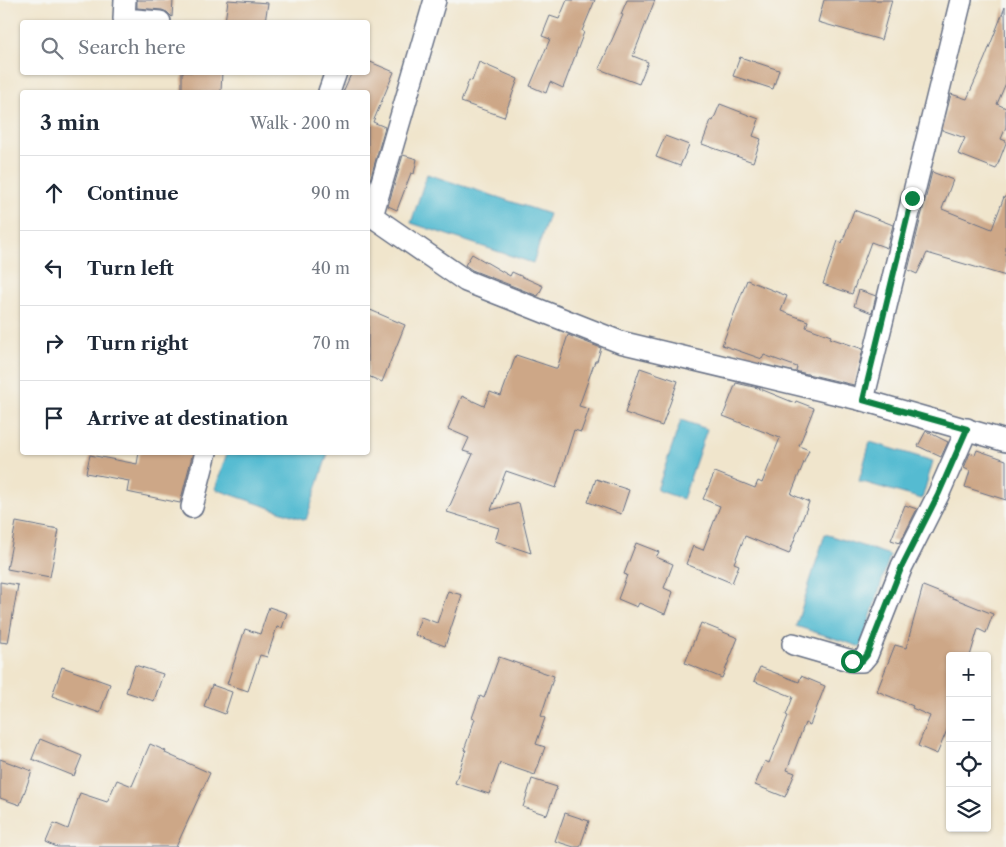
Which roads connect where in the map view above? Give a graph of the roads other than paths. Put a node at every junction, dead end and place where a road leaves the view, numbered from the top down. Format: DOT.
graph roads {
  1 [pos="125,0"];
  2 [pos="435,0"];
  3 [pos="962,0"];
  4 [pos="136,20"];
  5 [pos="335,75"];
  6 [pos="330,90"];
  7 [pos="370,216"];
  8 [pos="863,400"];
  9 [pos="967,429"];
  10 [pos="1006,441"];
  11 [pos="205,455"];
  12 [pos="192,507"];
  13 [pos="793,644"];
  1 -- 4 [label="street"];
  2 -- 7 [label="street"];
  3 -- 8 [label="street"];
  5 -- 6 [label="street"];
  7 -- 8 [label="street"];
  8 -- 9 [label="street"];
  9 -- 10 [label="street"];
  9 -- 13 [label="street"];
  11 -- 12 [label="street"];
}
